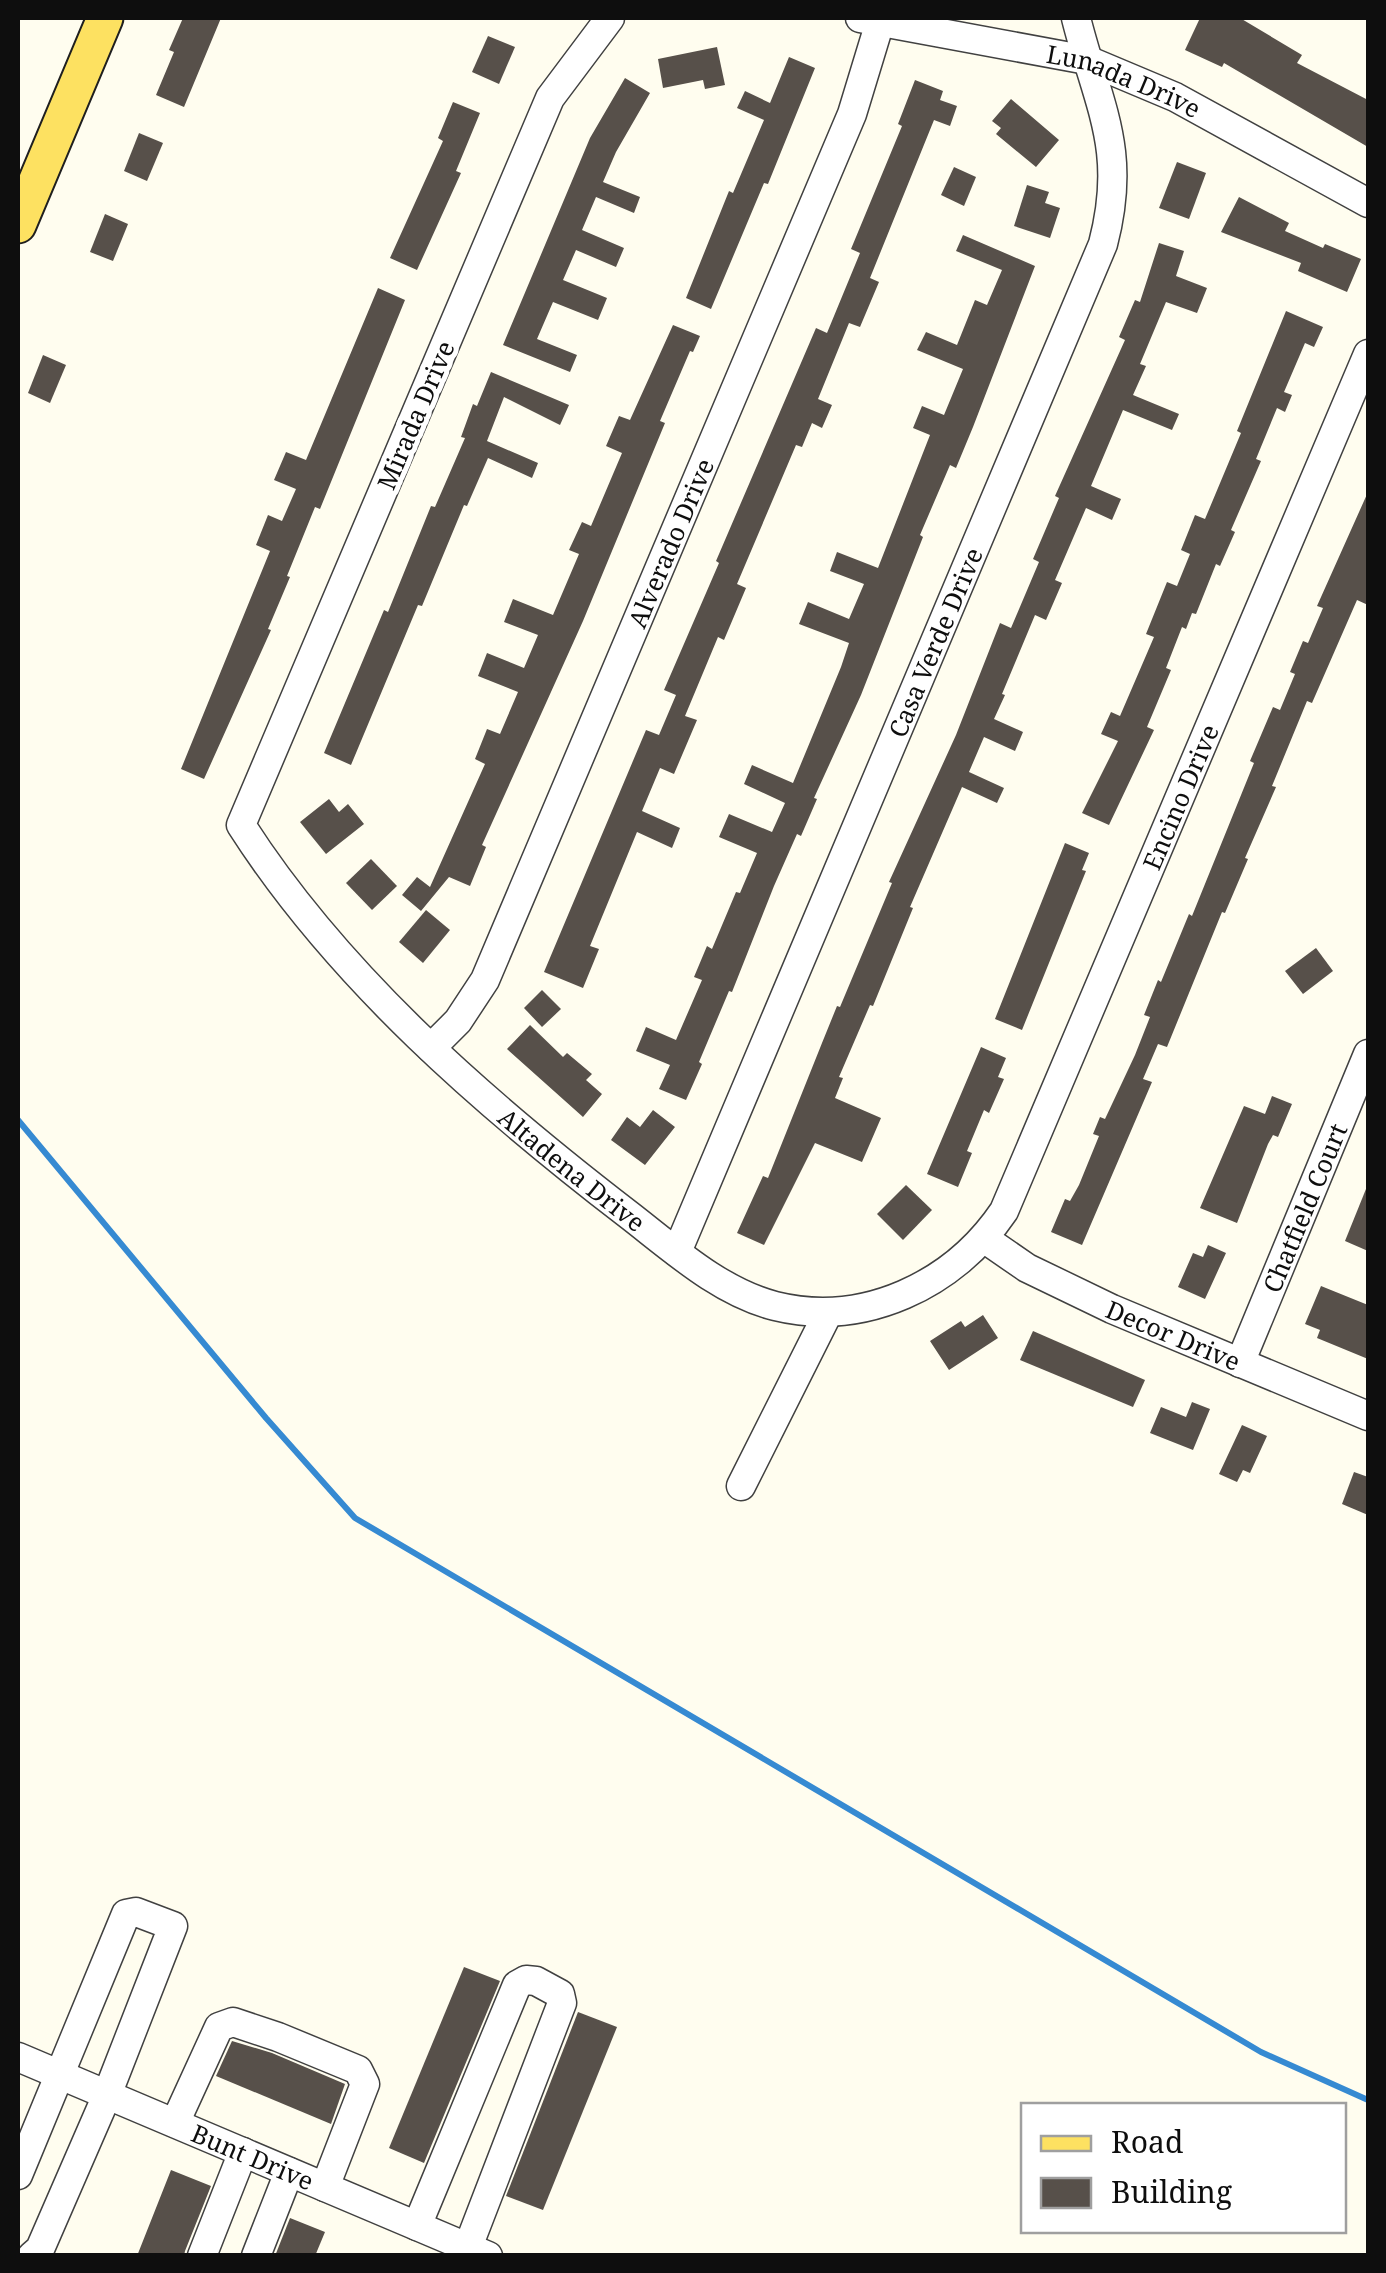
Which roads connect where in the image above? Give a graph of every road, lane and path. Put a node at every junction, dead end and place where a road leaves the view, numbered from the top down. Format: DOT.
graph roads {
  1 [pos="104,18"];
  2 [pos="610,18"];
  3 [pos="1076,18"];
  4 [pos="870,20"];
  5 [pos="1087,60"];
  6 [pos="1368,203"];
  7 [pos="18,225"];
  8 [pos="1368,354"];
  9 [pos="240,825"];
  10 [pos="431,1048"];
  11 [pos="1368,1054"];
  12 [pos="985,1238"];
  13 [pos="677,1252"];
  14 [pos="828,1313"];
  15 [pos="1240,1362"];
  16 [pos="1368,1416"];
  17 [pos="742,1486"];
  18 [pos="18,2057"];
  19 [pos="58,2074"];
  20 [pos="107,2095"];
  21 [pos="175,2124"];
  22 [pos="243,2152"];
  23 [pos="290,2172"];
  24 [pos="18,2175"];
  25 [pos="325,2187"];
  26 [pos="417,2226"];
  27 [pos="478,2251"];
  28 [pos="18,2252"];
  29 [pos="30,2256"];
  30 [pos="202,2256"];
  31 [pos="256,2256"];
  1 -- 7 [label="main road"];
  2 -- 9 [label="street, Mirada Drive"];
  3 -- 5 [label="street, Casa Verde Drive"];
  4 -- 5 [label="street, Lunada Drive"];
  4 -- 10 [label="street, Alverado Drive"];
  5 -- 6 [label="street, Lunada Drive"];
  5 -- 13 [label="street, Casa Verde Drive"];
  8 -- 12 [label="street, Encino Drive"];
  9 -- 10 [label="street, Altadena Drive"];
  10 -- 13 [label="street, Altadena Drive"];
  11 -- 15 [label="street, Chatfield Court"];
  12 -- 14 [label="street, Altadena Drive"];
  12 -- 15 [label="street, Decor Drive"];
  13 -- 14 [label="street, Altadena Drive"];
  14 -- 17 [label="street"];
  15 -- 16 [label="street, Decor Drive"];
  18 -- 19 [label="street, Bunt Drive"];
  19 -- 20 [label="street, Bunt Drive"];
  19 -- 20 [label="street"];
  19 -- 24 [label="street"];
  20 -- 21 [label="street, Bunt Drive"];
  20 -- 29 [label="street"];
  21 -- 22 [label="street, Bunt Drive"];
  21 -- 25 [label="street"];
  22 -- 23 [label="street, Bunt Drive"];
  22 -- 30 [label="street"];
  23 -- 25 [label="street, Bunt Drive"];
  23 -- 31 [label="street"];
  25 -- 26 [label="street, Bunt Drive"];
  26 -- 27 [label="street, Bunt Drive"];
  26 -- 27 [label="street"];
  28 -- 29 [label="street"];
}
